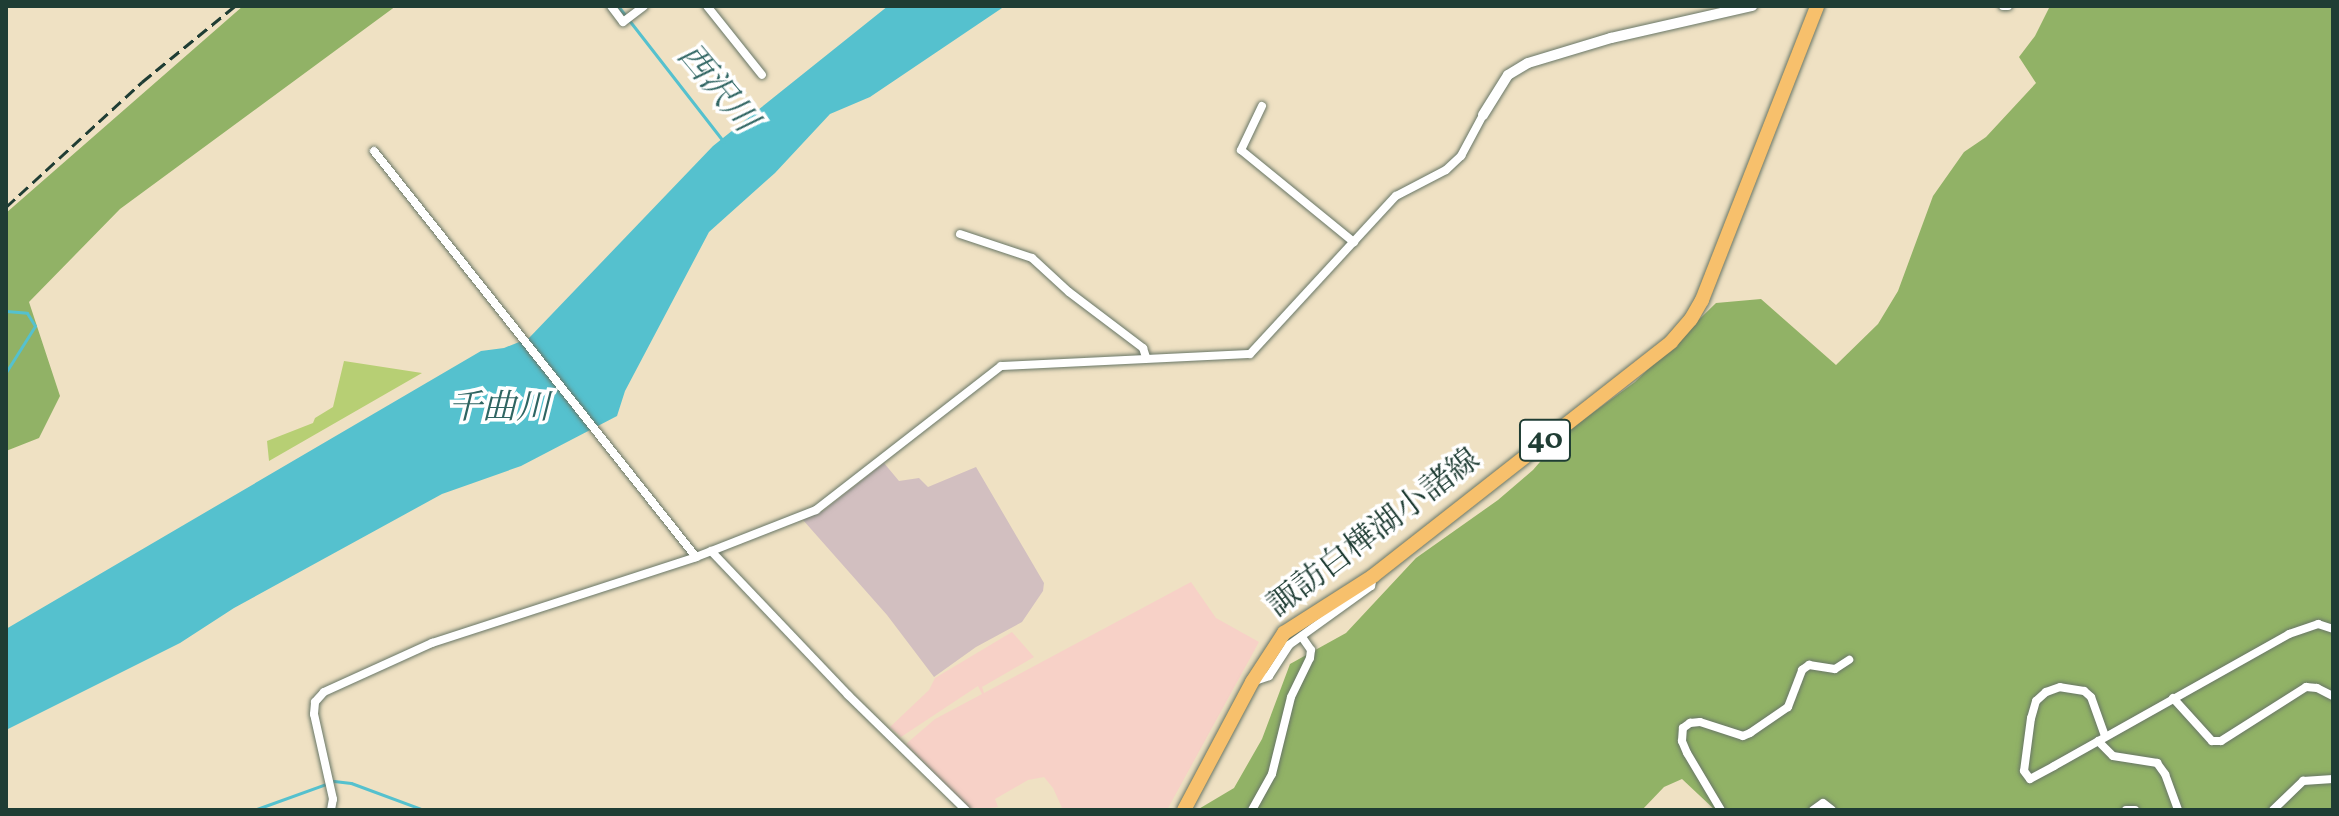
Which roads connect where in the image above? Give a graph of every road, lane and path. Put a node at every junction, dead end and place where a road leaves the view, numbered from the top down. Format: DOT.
graph roads {
  1 [pos="611,6"];
  2 [pos="644,6"];
  3 [pos="707,6"];
  4 [pos="1752,6"];
  5 [pos="1817,6"];
  6 [pos="762,75"];
  7 [pos="1262,106"];
  8 [pos="1483,115"];
  9 [pos="374,151"];
  10 [pos="960,234"];
  11 [pos="1354,242"];
  12 [pos="1146,357"];
  13 [pos="711,551"];
  14 [pos="696,557"];
  15 [pos="1373,576"];
  16 [pos="2333,629"];
  17 [pos="1302,637"];
  18 [pos="1849,660"];
  19 [pos="1252,682"];
  20 [pos="2333,696"];
  21 [pos="2173,698"];
  22 [pos="2101,739"];
  23 [pos="2333,779"];
  24 [pos="331,810"];
  25 [pos="966,810"];
  26 [pos="1184,810"];
  27 [pos="1252,810"];
  28 [pos="1721,810"];
  29 [pos="1813,810"];
  30 [pos="1832,810"];
  31 [pos="2126,810"];
  32 [pos="2135,810"];
  33 [pos="2178,810"];
  34 [pos="2273,810"];
  1 -- 2 [label="street"];
  3 -- 6 [label="street"];
  4 -- 8 [label="street"];
  5 -- 15 [label="main road, 諏訪白樺湖小諸線 / 40"];
  7 -- 11 [label="street"];
  8 -- 11 [label="street"];
  9 -- 14 [label="street"];
  10 -- 12 [label="street"];
  11 -- 12 [label="street"];
  12 -- 13 [label="street"];
  13 -- 14 [label="street"];
  13 -- 25 [label="street"];
  14 -- 24 [label="street"];
  15 -- 17 [label="street"];
  15 -- 19 [label="main road, 諏訪白樺湖小諸線 / 40"];
  16 -- 21 [label="street"];
  17 -- 19 [label="street"];
  17 -- 27 [label="street"];
  18 -- 28 [label="street"];
  19 -- 26 [label="main road, 諏訪白樺湖小諸線 / 40"];
  20 -- 21 [label="street"];
  21 -- 22 [label="street"];
  22 -- 22 [label="street"];
  22 -- 33 [label="street"];
  23 -- 34 [label="street"];
  29 -- 30 [label="street"];
  31 -- 32 [label="street"];
}
